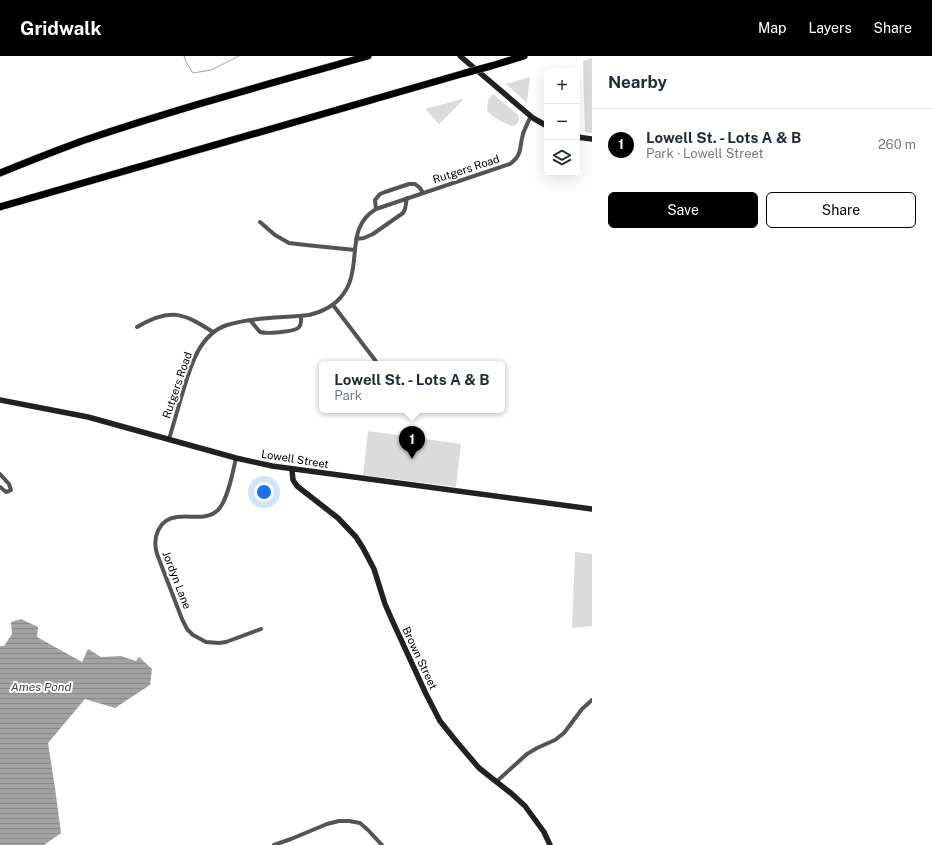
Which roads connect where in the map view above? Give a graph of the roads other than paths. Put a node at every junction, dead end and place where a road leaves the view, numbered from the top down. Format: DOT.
graph roads {
  1 [pos="368,56"];
  2 [pos="460,56"];
  3 [pos="524,56"];
  4 [pos="531,116"];
  5 [pos="544,125"];
  6 [pos="580,137"];
  7 [pos="592,139"];
  8 [pos="0,173"];
  9 [pos="423,193"];
  10 [pos="406,198"];
  11 [pos="0,207"];
  12 [pos="376,209"];
  13 [pos="260,222"];
  14 [pos="356,238"];
  15 [pos="355,250"];
  16 [pos="333,305"];
  17 [pos="302,316"];
  18 [pos="250,320"];
  19 [pos="137,327"];
  20 [pos="214,332"];
  21 [pos="376,361"];
  22 [pos="0,400"];
  23 [pos="169,439"];
  24 [pos="236,458"];
  25 [pos="292,470"];
  26 [pos="0,474"];
  27 [pos="0,487"];
  28 [pos="592,509"];
  29 [pos="261,629"];
  30 [pos="592,700"];
  31 [pos="496,782"];
  32 [pos="274,845"];
  33 [pos="382,845"];
  34 [pos="550,845"];
  1 -- 8 [label="highway"];
  2 -- 4 [label="main road"];
  3 -- 11 [label="highway, bridge"];
  4 -- 5 [label="main road"];
  4 -- 9 [label="street, Rutgers Road"];
  6 -- 7 [label="main road"];
  9 -- 10 [label="street, Rutgers Road"];
  9 -- 12 [label="street, Rutgers Road"];
  10 -- 12 [label="street, Rutgers Road"];
  10 -- 14 [label="street"];
  12 -- 14 [label="street, Rutgers Road"];
  13 -- 15 [label="street"];
  14 -- 15 [label="street, Rutgers Road"];
  15 -- 16 [label="street, Rutgers Road"];
  16 -- 17 [label="street, Rutgers Road"];
  16 -- 21 [label="street"];
  17 -- 18 [label="street, Rutgers Road"];
  17 -- 18 [label="street"];
  18 -- 20 [label="street, Rutgers Road"];
  19 -- 20 [label="street"];
  20 -- 23 [label="street, Rutgers Road"];
  22 -- 23 [label="main road, Lowell Street"];
  23 -- 24 [label="main road, Lowell Street"];
  24 -- 25 [label="main road, Lowell Street"];
  24 -- 29 [label="street, Jordyn Lane"];
  25 -- 28 [label="main road, Lowell Street"];
  25 -- 31 [label="main road, Brown Street"];
  26 -- 27 [label="street"];
  30 -- 31 [label="street"];
  31 -- 34 [label="main road, Brown Street"];
  32 -- 33 [label="street"];
}
